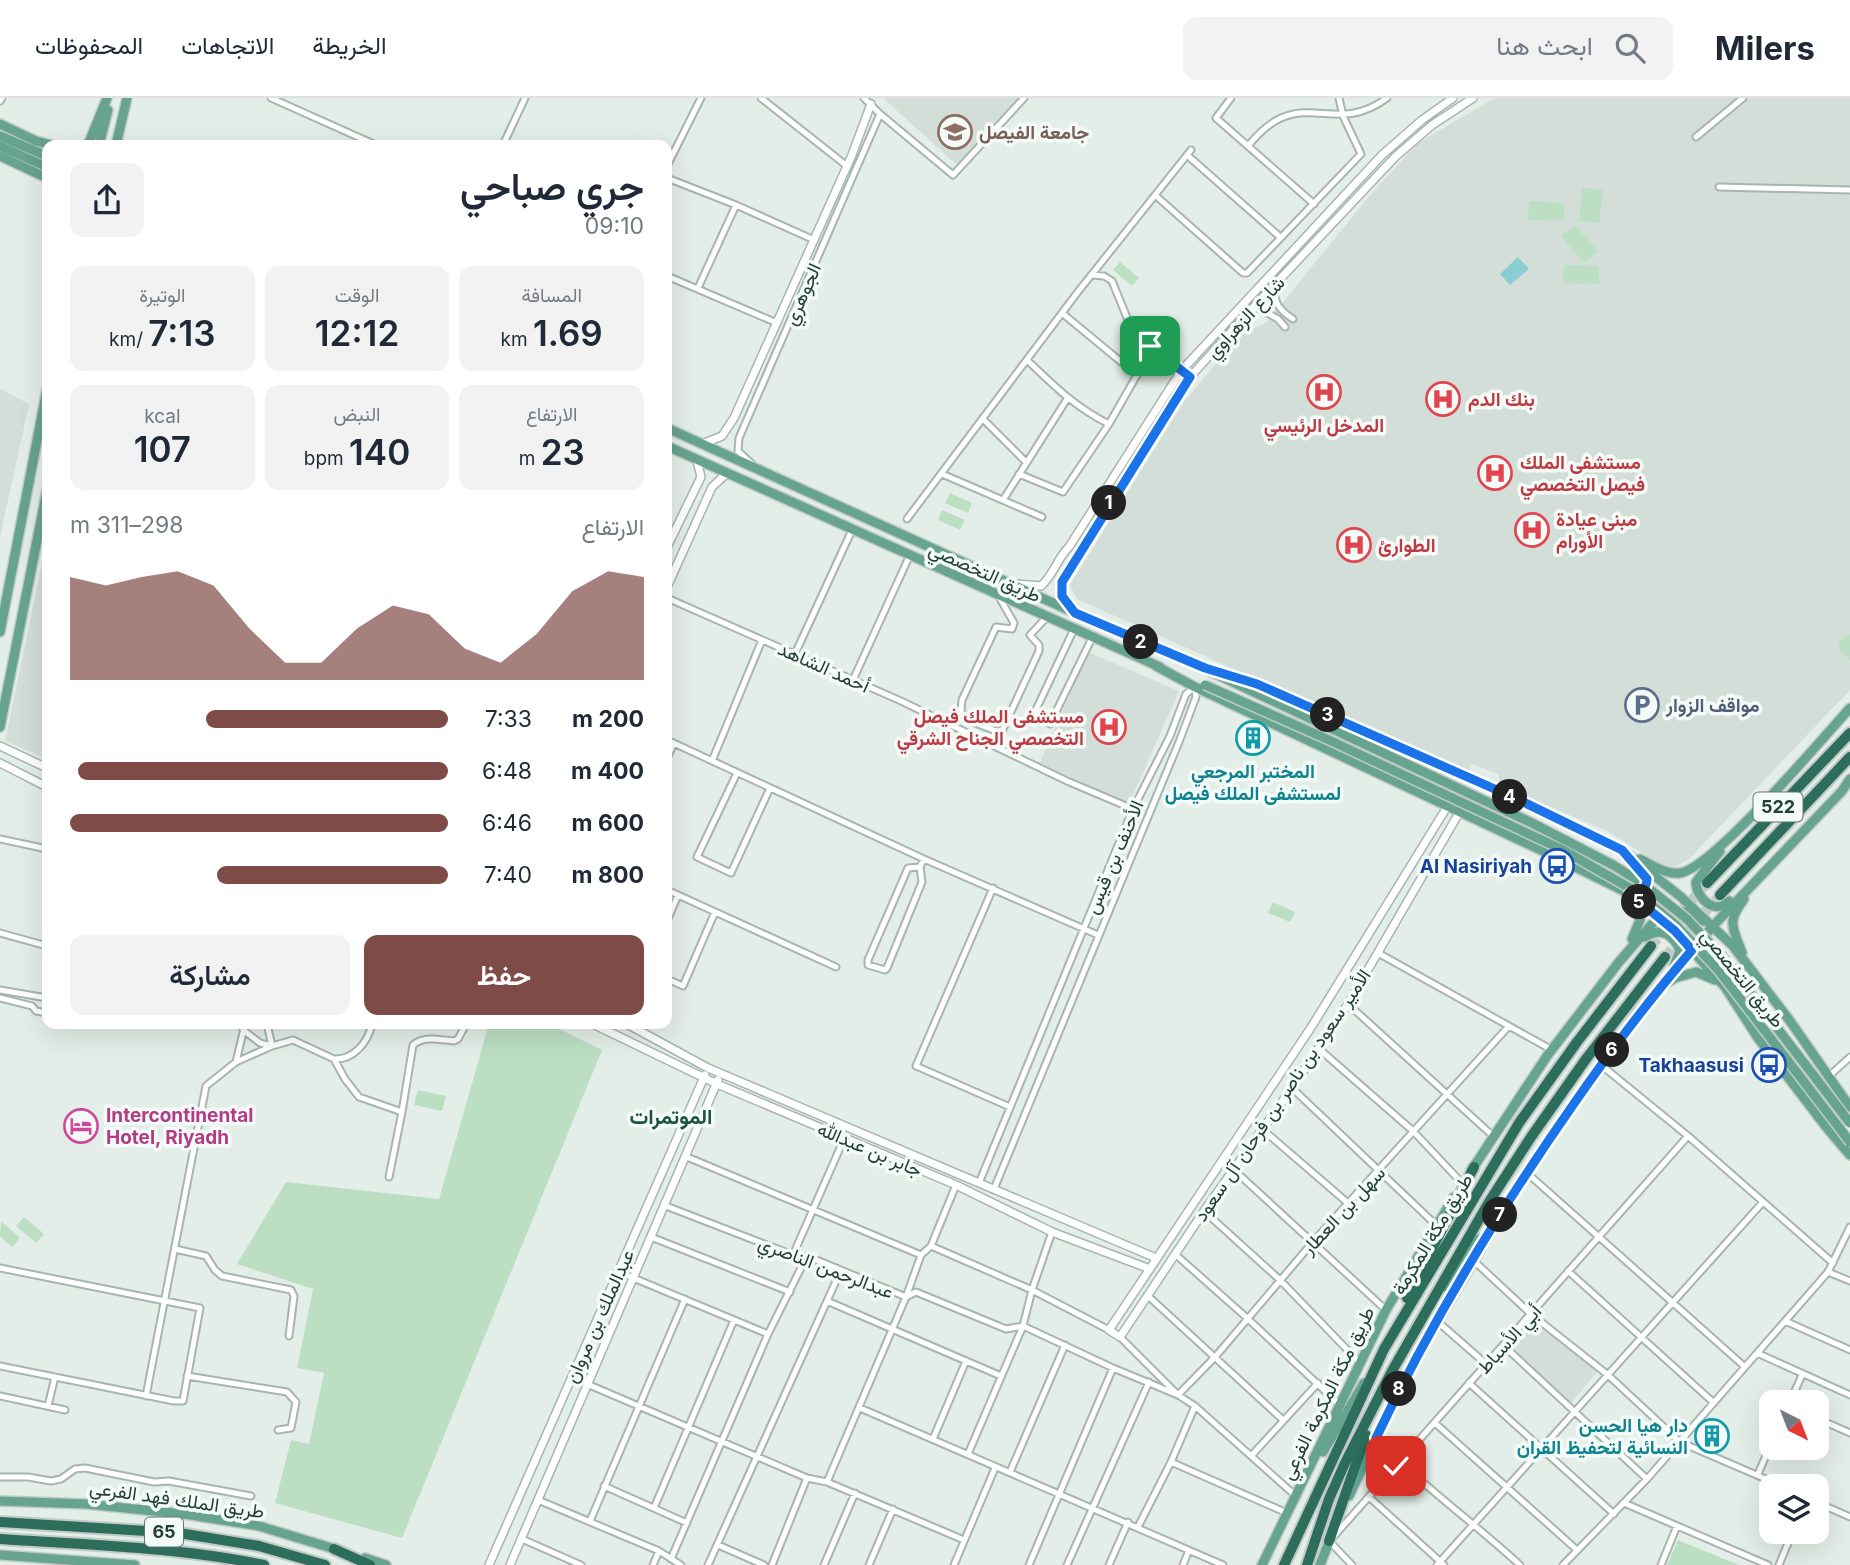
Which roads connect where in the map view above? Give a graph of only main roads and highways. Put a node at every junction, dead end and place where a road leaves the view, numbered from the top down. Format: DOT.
graph roads {
  1 [pos="109,98"];
  2 [pos="128,98"];
  3 [pos="0,124"];
  4 [pos="0,136"];
  5 [pos="90,140"];
  6 [pos="100,140"];
  7 [pos="117,140"];
  8 [pos="123,140"];
  9 [pos="42,143"];
  10 [pos="0,146"];
  11 [pos="42,154"];
  12 [pos="0,156"];
  13 [pos="42,165"];
  14 [pos="42,176"];
  15 [pos="42,414"];
  16 [pos="672,430"];
  17 [pos="672,448"];
  18 [pos="42,515"];
  19 [pos="0,632"];
  20 [pos="1205,668"];
  21 [pos="1200,686"];
  22 [pos="1850,708"];
  23 [pos="1850,715"];
  24 [pos="0,727"];
  25 [pos="1850,733"];
  26 [pos="1807,755"];
  27 [pos="1850,757"];
  28 [pos="1850,779"];
  29 [pos="1735,833"];
  30 [pos="1622,850"];
  31 [pos="1766,869"];
  32 [pos="1707,883"];
  33 [pos="1630,894"];
  34 [pos="1720,895"];
  35 [pos="1658,917"];
  36 [pos="1713,926"];
  37 [pos="1651,946"];
  38 [pos="1692,950"];
  39 [pos="1665,957"];
  40 [pos="1619,962"];
  41 [pos="1746,964"];
  42 [pos="1725,987"];
  43 [pos="1657,990"];
  44 [pos="1850,1107"];
  45 [pos="1850,1123"];
  46 [pos="1850,1142"];
  47 [pos="1850,1155"];
  48 [pos="1474,1167"];
  49 [pos="1526,1172"];
  50 [pos="1416,1329"];
  51 [pos="1384,1349"];
  52 [pos="1392,1371"];
  53 [pos="1298,1494"];
  54 [pos="0,1501"];
  55 [pos="0,1522"];
  56 [pos="0,1539"];
  57 [pos="1329,1541"];
  58 [pos="334,1549"];
  59 [pos="0,1555"];
  60 [pos="135,1565"];
  61 [pos="264,1565"];
  62 [pos="325,1565"];
  63 [pos="370,1565"];
  64 [pos="386,1565"];
  65 [pos="1262,1565"];
  66 [pos="1284,1565"];
  67 [pos="1307,1565"];
  68 [pos="1320,1565"];
  1 -- 5 [label="main road"];
  1 -- 6 [label="main road"];
  2 -- 7 [label="main road"];
  2 -- 8 [label="main road"];
  3 -- 9 [label="main road"];
  4 -- 11 [label="main road"];
  10 -- 13 [label="main road"];
  12 -- 14 [label="main road"];
  15 -- 19 [label="main road"];
  16 -- 20 [label="main road, طريق التخصصي"];
  17 -- 21 [label="main road, طريق التخصصي"];
  18 -- 24 [label="main road"];
  20 -- 30 [label="main road"];
  20 -- 45 [label="main road, طريق التخصصي, bridge"];
  21 -- 33 [label="main road"];
  21 -- 46 [label="main road, طريق التخصصي, bridge"];
  22 -- 26 [label="main road"];
  23 -- 26 [label="main road"];
  25 -- 32 [label="highway, 522"];
  26 -- 29 [label="main road"];
  27 -- 34 [label="highway, 522"];
  28 -- 31 [label="main road"];
  29 -- 30 [label="main road"];
  29 -- 31 [label="main road"];
  30 -- 33 [label="main road"];
  30 -- 36 [label="main road"];
  31 -- 36 [label="main road"];
  31 -- 41 [label="main road"];
  33 -- 35 [label="main road"];
  33 -- 40 [label="main road"];
  35 -- 36 [label="main road"];
  35 -- 38 [label="main road"];
  35 -- 40 [label="main road"];
  36 -- 38 [label="main road"];
  36 -- 41 [label="main road"];
  37 -- 51 [label="highway, طريق مكة المكرمة"];
  38 -- 42 [label="main road"];
  38 -- 43 [label="main road"];
  39 -- 50 [label="highway, طريق مكة المكرمة"];
  40 -- 43 [label="main road"];
  40 -- 48 [label="main road, طريق مكة المكرمة الفرعي"];
  41 -- 44 [label="main road"];
  42 -- 43 [label="main road"];
  42 -- 47 [label="main road"];
  43 -- 49 [label="main road"];
  48 -- 51 [label="highway"];
  48 -- 53 [label="main road, طريق مكة المكرمة الفرعي"];
  49 -- 50 [label="main road"];
  49 -- 57 [label="main road"];
  50 -- 52 [label="highway, طريق مكة المكرمة"];
  51 -- 53 [label="main road"];
  51 -- 66 [label="highway, طريق مكة المكرمة"];
  52 -- 57 [label="highway"];
  52 -- 67 [label="highway, طريق مكة المكرمة"];
  53 -- 65 [label="main road, طريق مكة المكرمة الفرعي"];
  54 -- 58 [label="main road, طريق الملك فهد الفرعي"];
  55 -- 62 [label="highway, 65"];
  56 -- 61 [label="highway, 65"];
  57 -- 68 [label="main road"];
  58 -- 63 [label="highway"];
  58 -- 64 [label="main road, طريق الملك فهد الفرعي"];
  59 -- 60 [label="main road"];
}
